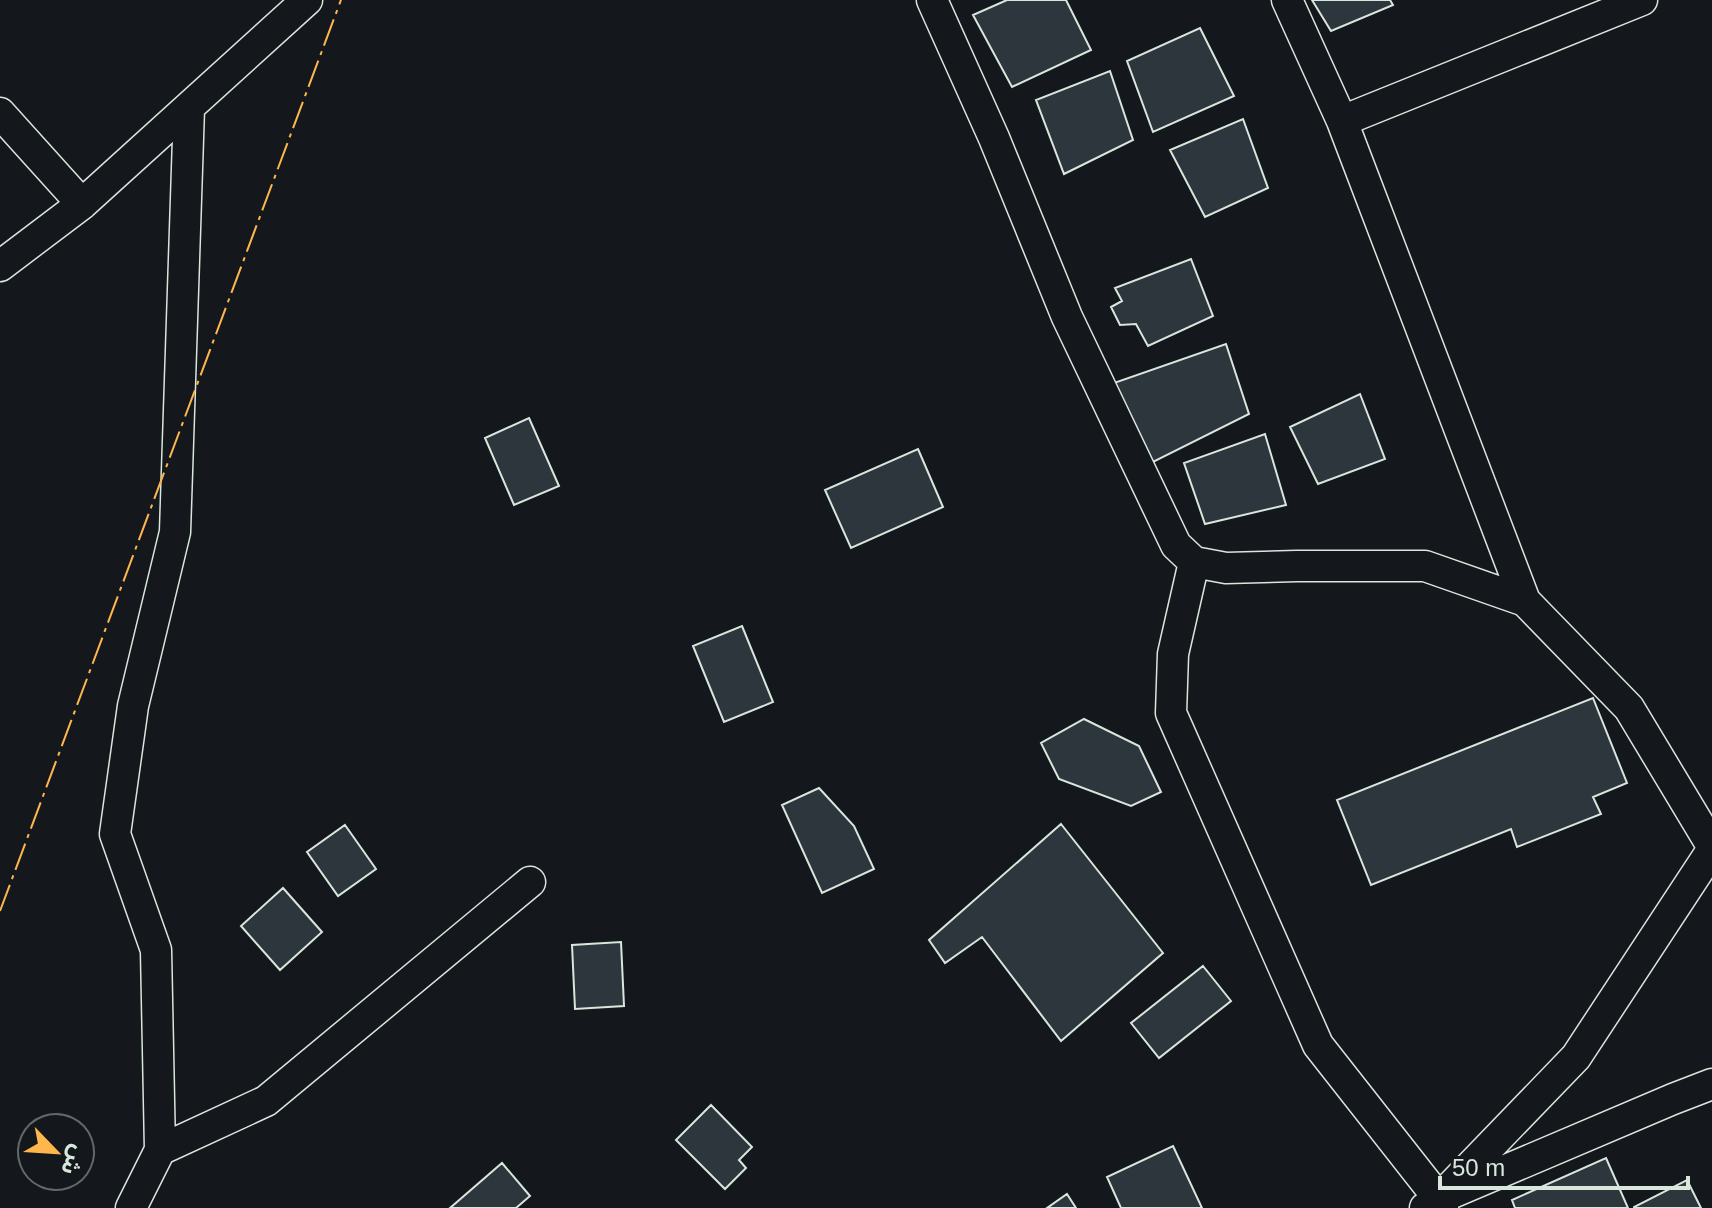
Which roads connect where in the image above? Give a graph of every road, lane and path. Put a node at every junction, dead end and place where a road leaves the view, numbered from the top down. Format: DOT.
graph roads {
  1 [pos="307,0"];
  2 [pos="932,0"];
  3 [pos="1287,0"];
  4 [pos="1642,0"];
  5 [pos="189,108"];
  6 [pos="0,113"];
  7 [pos="1342,121"];
  8 [pos="82,204"];
  9 [pos="0,266"];
  10 [pos="1194,562"];
  11 [pos="1525,601"];
  12 [pos="1712,848"];
  13 [pos="530,882"];
  14 [pos="1712,1084"];
  15 [pos="160,1150"];
  16 [pos="1436,1205"];
  17 [pos="131,1208"];
  1 -- 5 [label="street"];
  2 -- 10 [label="street"];
  3 -- 7 [label="street"];
  4 -- 7 [label="street"];
  5 -- 8 [label="street"];
  5 -- 15 [label="street"];
  6 -- 8 [label="street"];
  7 -- 11 [label="street"];
  8 -- 9 [label="street"];
  10 -- 11 [label="street"];
  10 -- 16 [label="street"];
  11 -- 12 [label="street"];
  12 -- 16 [label="street"];
  13 -- 15 [label="street"];
  14 -- 16 [label="street"];
  15 -- 17 [label="street"];
}
